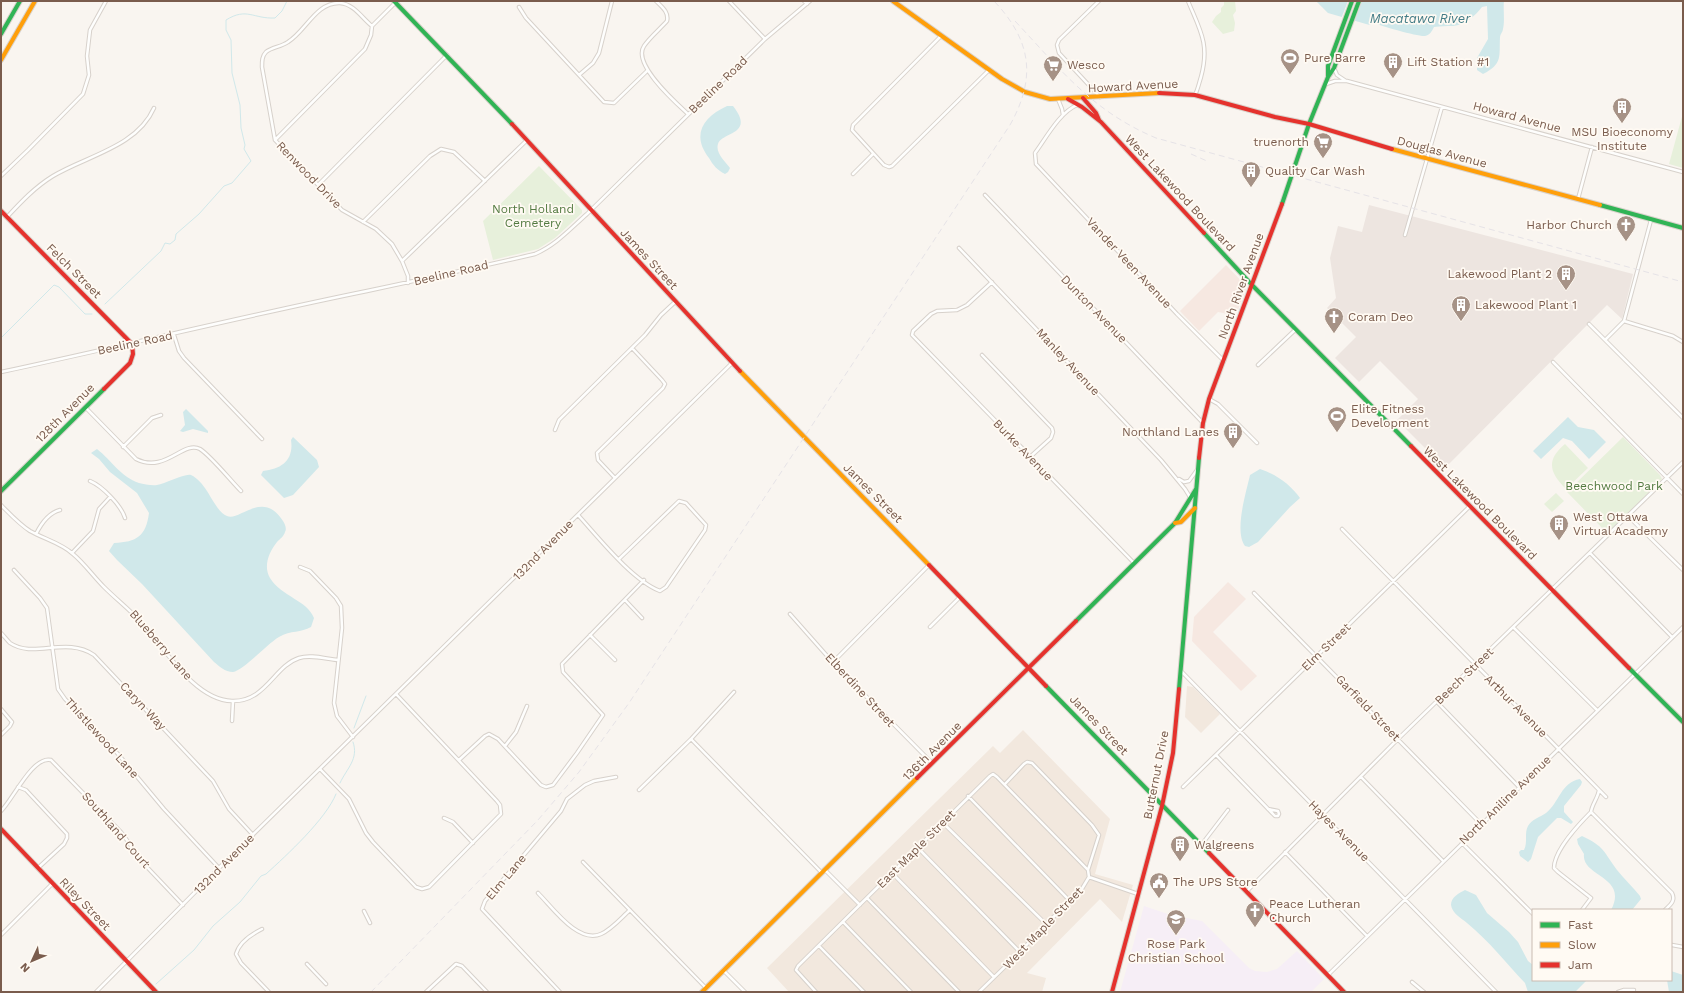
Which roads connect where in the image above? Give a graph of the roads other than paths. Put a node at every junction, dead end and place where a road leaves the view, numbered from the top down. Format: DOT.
graph roads {
  1 [pos="20,1"];
  2 [pos="35,1"];
  3 [pos="106,1"];
  4 [pos="612,1"];
  5 [pos="656,1"];
  6 [pos="729,1"];
  7 [pos="804,1"];
  8 [pos="810,1"];
  9 [pos="893,1"];
  10 [pos="1099,1"];
  11 [pos="1188,1"];
  12 [pos="1352,1"];
  13 [pos="1359,1"];
  14 [pos="395,2"];
  15 [pos="807,4"];
  16 [pos="519,6"];
  17 [pos="372,26"];
  18 [pos="1,34"];
  19 [pos="941,35"];
  20 [pos="765,39"];
  21 [pos="447,55"];
  22 [pos="1,60"];
  23 [pos="1334,68"];
  24 [pos="988,70"];
  25 [pos="647,71"];
  26 [pos="579,76"];
  27 [pos="1328,77"];
  28 [pos="1347,82"];
  29 [pos="1325,84"];
  30 [pos="1195,95"];
  31 [pos="1100,97"];
  32 [pos="1083,98"];
  33 [pos="1058,99"];
  34 [pos="1070,99"];
  35 [pos="1076,105"];
  36 [pos="1442,107"];
  37 [pos="154,108"];
  38 [pos="688,114"];
  39 [pos="1063,116"];
  40 [pos="1101,122"];
  41 [pos="1309,124"];
  42 [pos="275,140"];
  43 [pos="526,140"];
  44 [pos="1592,147"];
  45 [pos="873,154"];
  46 [pos="1428,158"];
  47 [pos="1683,172"];
  48 [pos="853,174"];
  49 [pos="1,176"];
  50 [pos="484,181"];
  51 [pos="318,185"];
  52 [pos="985,195"];
  53 [pos="1578,200"];
  54 [pos="590,210"];
  55 [pos="1,211"];
  56 [pos="7,217"];
  57 [pos="1651,219"];
  58 [pos="363,222"];
  59 [pos="1683,228"];
  60 [pos="1405,235"];
  61 [pos="959,248"];
  62 [pos="402,261"];
  63 [pos="992,282"];
  64 [pos="408,283"];
  65 [pos="1252,285"];
  66 [pos="675,302"];
  67 [pos="1624,321"];
  68 [pos="1589,324"];
  69 [pos="1296,329"];
  70 [pos="174,335"];
  71 [pos="1605,340"];
  72 [pos="1683,342"];
  73 [pos="132,344"];
  74 [pos="632,348"];
  75 [pos="982,355"];
  76 [pos="1224,361"];
  77 [pos="732,362"];
  78 [pos="1553,362"];
  79 [pos="1258,364"];
  80 [pos="1,372"];
  81 [pos="1210,399"];
  82 [pos="86,408"];
  83 [pos="161,415"];
  84 [pos="1683,418"];
  85 [pos="1203,423"];
  86 [pos="555,430"];
  87 [pos="262,439"];
  88 [pos="1257,442"];
  89 [pos="123,447"];
  90 [pos="1030,457"];
  91 [pos="1683,462"];
  92 [pos="1199,467"];
  93 [pos="616,478"];
  94 [pos="1176,478"];
  95 [pos="1667,478"];
  96 [pos="90,481"];
  97 [pos="1197,488"];
  98 [pos="1,491"];
  99 [pos="241,491"];
  100 [pos="1683,494"];
  101 [pos="110,497"];
  102 [pos="1190,497"];
  103 [pos="1,505"];
  104 [pos="1470,506"];
  105 [pos="1195,508"];
  106 [pos="60,510"];
  107 [pos="578,515"];
  108 [pos="1628,516"];
  109 [pos="125,518"];
  110 [pos="1175,524"];
  111 [pos="1342,529"];
  112 [pos="36,534"];
  113 [pos="72,553"];
  114 [pos="1590,553"];
  115 [pos="619,559"];
  116 [pos="1134,564"];
  117 [pos="930,565"];
  118 [pos="300,567"];
  119 [pos="14,570"];
  120 [pos="1683,570"];
  121 [pos="644,580"];
  122 [pos="1393,582"];
  123 [pos="1552,590"];
  124 [pos="1254,593"];
  125 [pos="960,597"];
  126 [pos="625,600"];
  127 [pos="790,614"];
  128 [pos="642,618"];
  129 [pos="930,627"];
  130 [pos="1683,627"];
  131 [pos="1514,628"];
  132 [pos="1,634"];
  133 [pos="590,634"];
  134 [pos="1672,637"];
  135 [pos="53,647"];
  136 [pos="1317,656"];
  137 [pos="338,660"];
  138 [pos="615,660"];
  139 [pos="834,662"];
  140 [pos="1475,665"];
  141 [pos="1030,668"];
  142 [pos="1181,671"];
  143 [pos="1635,673"];
  144 [pos="734,692"];
  145 [pos="396,694"];
  146 [pos="233,701"];
  147 [pos="1437,702"];
  148 [pos="527,706"];
  149 [pos="1,709"];
  150 [pos="1596,710"];
  151 [pos="232,721"];
  152 [pos="1683,722"];
  153 [pos="1240,731"];
  154 [pos="1,735"];
  155 [pos="353,737"];
  156 [pos="691,739"];
  157 [pos="1398,739"];
  158 [pos="505,746"];
  159 [pos="1558,748"];
  160 [pos="1216,755"];
  161 [pos="459,760"];
  162 [pos="932,764"];
  163 [pos="320,769"];
  164 [pos="616,777"];
  165 [pos="1361,777"];
  166 [pos="1005,784"];
  167 [pos="18,787"];
  168 [pos="1183,787"];
  169 [pos="1519,787"];
  170 [pos="638,790"];
  171 [pos="1599,790"];
  172 [pos="968,796"];
  173 [pos="1606,797"];
  174 [pos="1162,806"];
  175 [pos="1268,809"];
  176 [pos="1228,810"];
  177 [pos="1,811"];
  178 [pos="1591,812"];
  179 [pos="1323,815"];
  180 [pos="444,818"];
  181 [pos="942,823"];
  182 [pos="1482,824"];
  183 [pos="1,829"];
  184 [pos="253,834"];
  185 [pos="473,843"];
  186 [pos="1462,843"];
  187 [pos="1202,844"];
  188 [pos="918,848"];
  189 [pos="1285,852"];
  190 [pos="1443,861"];
  191 [pos="583,862"];
  192 [pos="38,868"];
  193 [pos="219,868"];
  194 [pos="1088,870"];
  195 [pos="824,871"];
  196 [pos="892,873"];
  197 [pos="1089,877"];
  198 [pos="52,884"];
  199 [pos="1247,891"];
  200 [pos="538,893"];
  201 [pos="1138,894"];
  202 [pos="867,898"];
  203 [pos="1404,898"];
  204 [pos="1070,901"];
  205 [pos="183,905"];
  206 [pos="860,905"];
  207 [pos="1583,909"];
  208 [pos="1666,909"];
  209 [pos="630,910"];
  210 [pos="364,911"];
  211 [pos="1532,913"];
  212 [pos="370,922"];
  213 [pos="843,922"];
  214 [pos="1046,924"];
  215 [pos="262,929"];
  216 [pos="1,934"];
  217 [pos="1367,936"];
  218 [pos="1672,944"];
  219 [pos="819,946"];
  220 [pos="1683,947"];
  221 [pos="1020,952"];
  222 [pos="126,961"];
  223 [pos="307,964"];
  224 [pos="724,971"];
  225 [pos="1328,975"];
  226 [pos="995,977"];
  227 [pos="1412,982"];
  228 [pos="326,984"];
  229 [pos="704,990"];
  230 [pos="1634,990"];
  231 [pos="96,992"];
  232 [pos="156,992"];
  233 [pos="269,992"];
  234 [pos="426,992"];
  235 [pos="487,992"];
  236 [pos="560,992"];
  237 [pos="745,992"];
  238 [pos="816,992"];
  239 [pos="864,992"];
  240 [pos="911,992"];
  241 [pos="959,992"];
  242 [pos="980,992"];
  243 [pos="1112,992"];
  244 [pos="1344,992"];
  245 [pos="1424,992"];
  246 [pos="1496,992"];
  247 [pos="1618,992"];
  1 -- 18 [label="main road"];
  2 -- 22 [label="main road"];
  3 -- 49 [label="street"];
  4 -- 26 [label="street"];
  5 -- 25 [label="street"];
  6 -- 20 [label="street"];
  7 -- 15 [label="street"];
  8 -- 15 [label="street, Beeline Road"];
  9 -- 19 [label="main road, Howard Avenue"];
  10 -- 31 [label="street"];
  11 -- 30 [label="street"];
  12 -- 27 [label="main road, North River Avenue"];
  13 -- 23 [label="main road, North River Avenue"];
  14 -- 17 [label="street"];
  14 -- 21 [label="main road, James Street"];
  15 -- 20 [label="street, Beeline Road"];
  16 -- 26 [label="street"];
  17 -- 42 [label="street"];
  17 -- 42 [label="street, Renwood Drive"];
  19 -- 24 [label="main road, Howard Avenue"];
  19 -- 45 [label="street"];
  20 -- 38 [label="street, Beeline Road"];
  21 -- 43 [label="main road, James Street"];
  21 -- 51 [label="street"];
  23 -- 27 [label="main road, North River Avenue"];
  23 -- 28 [label="street"];
  24 -- 33 [label="main road, Howard Avenue"];
  24 -- 45 [label="street"];
  25 -- 26 [label="street"];
  25 -- 38 [label="street"];
  27 -- 29 [label="main road, North River Avenue"];
  28 -- 29 [label="street, Howard Avenue"];
  28 -- 36 [label="street, Howard Avenue"];
  29 -- 41 [label="main road, North River Avenue"];
  30 -- 31 [label="main road, Howard Avenue"];
  30 -- 41 [label="main road, Douglas Avenue"];
  31 -- 32 [label="main road, Howard Avenue"];
  32 -- 34 [label="main road, Howard Avenue"];
  32 -- 40 [label="main road, West Lakewood Boulevard"];
  33 -- 34 [label="main road, Howard Avenue"];
  33 -- 39 [label="street"];
  34 -- 35 [label="main road, West Lakewood Boulevard"];
  35 -- 39 [label="street"];
  35 -- 40 [label="main road, West Lakewood Boulevard"];
  36 -- 44 [label="street, Howard Avenue"];
  36 -- 46 [label="street"];
  37 -- 56 [label="street"];
  38 -- 54 [label="street, Beeline Road"];
  39 -- 76 [label="street, Vander Veen Avenue"];
  40 -- 65 [label="main road, West Lakewood Boulevard"];
  41 -- 46 [label="main road, Douglas Avenue"];
  41 -- 65 [label="main road, North River Avenue"];
  42 -- 51 [label="street, Renwood Drive"];
  43 -- 50 [label="street"];
  43 -- 54 [label="main road, James Street"];
  44 -- 47 [label="street, Howard Avenue"];
  44 -- 53 [label="street"];
  45 -- 48 [label="street"];
  46 -- 53 [label="main road, Douglas Avenue"];
  46 -- 60 [label="street"];
  50 -- 58 [label="street"];
  50 -- 62 [label="street"];
  51 -- 58 [label="street, Renwood Drive"];
  52 -- 85 [label="street, Dunton Avenue"];
  53 -- 57 [label="main road, Douglas Avenue"];
  54 -- 64 [label="street, Beeline Road"];
  54 -- 66 [label="main road, James Street"];
  55 -- 56 [label="main road, Felch Street"];
  56 -- 73 [label="main road, Felch Street"];
  57 -- 59 [label="main road, Douglas Avenue"];
  57 -- 67 [label="street"];
  58 -- 62 [label="street, Renwood Drive"];
  61 -- 63 [label="street, Manley Avenue"];
  62 -- 64 [label="street, Renwood Drive"];
  63 -- 90 [label="street, Burke Avenue"];
  63 -- 94 [label="street, Manley Avenue"];
  64 -- 70 [label="street, Beeline Road"];
  65 -- 69 [label="main road, West Lakewood Boulevard"];
  65 -- 76 [label="main road, North River Avenue"];
  66 -- 74 [label="street"];
  66 -- 77 [label="main road, James Street"];
  67 -- 71 [label="street"];
  67 -- 72 [label="street"];
  68 -- 71 [label="street"];
  69 -- 79 [label="street"];
  69 -- 104 [label="main road, West Lakewood Boulevard"];
  70 -- 73 [label="street, Beeline Road"];
  70 -- 87 [label="street"];
  71 -- 84 [label="street"];
  73 -- 80 [label="street, Beeline Road"];
  73 -- 82 [label="main road, 128th Avenue"];
  74 -- 86 [label="street"];
  74 -- 93 [label="street"];
  75 -- 90 [label="street"];
  76 -- 81 [label="main road, North River Avenue"];
  77 -- 93 [label="street, 132nd Avenue"];
  77 -- 117 [label="main road, James Street"];
  78 -- 95 [label="street"];
  81 -- 85 [label="main road, North River Avenue"];
  81 -- 88 [label="street"];
  82 -- 89 [label="street"];
  82 -- 98 [label="main road, 128th Avenue"];
  83 -- 89 [label="street"];
  85 -- 92 [label="main road, North River Avenue"];
  89 -- 99 [label="street"];
  90 -- 116 [label="street, Burke Avenue"];
  91 -- 95 [label="street, Beech Street"];
  92 -- 94 [label="street"];
  92 -- 97 [label="main road, North River Avenue"];
  93 -- 107 [label="street, 132nd Avenue"];
  94 -- 102 [label="street, Manley Avenue"];
  95 -- 100 [label="street"];
  95 -- 108 [label="street, Beech Street"];
  96 -- 101 [label="street"];
  97 -- 102 [label="main road, 136th Avenue"];
  97 -- 105 [label="main road, North River Avenue"];
  101 -- 109 [label="street"];
  101 -- 113 [label="street"];
  102 -- 110 [label="main road, 136th Avenue"];
  103 -- 112 [label="street, Blueberry Lane"];
  104 -- 122 [label="street, Elm Street"];
  104 -- 123 [label="main road, West Lakewood Boulevard"];
  105 -- 110 [label="main road, 136th Avenue"];
  105 -- 142 [label="main road, Butternut Drive"];
  106 -- 112 [label="street"];
  107 -- 115 [label="street"];
  107 -- 145 [label="street, 132nd Avenue"];
  108 -- 114 [label="street, Beech Street"];
  108 -- 120 [label="street"];
  110 -- 116 [label="main road, 136th Avenue"];
  111 -- 122 [label="street, Arthur Avenue"];
  112 -- 113 [label="street, Blueberry Lane"];
  113 -- 146 [label="street, Blueberry Lane"];
  114 -- 123 [label="street, Beech Street"];
  114 -- 134 [label="street"];
  115 -- 121 [label="street"];
  115 -- 121 [label="street"];
  116 -- 141 [label="main road, 136th Avenue"];
  117 -- 125 [label="main road, James Street"];
  117 -- 139 [label="street"];
  118 -- 137 [label="street"];
  119 -- 135 [label="street, Thistlewood Lane"];
  121 -- 126 [label="street"];
  122 -- 136 [label="street, Elm Street"];
  122 -- 140 [label="street, Arthur Avenue"];
  123 -- 131 [label="street, Beech Street"];
  123 -- 143 [label="main road, West Lakewood Boulevard"];
  124 -- 136 [label="street, Garfield Street"];
  125 -- 129 [label="street"];
  125 -- 141 [label="main road, James Street"];
  126 -- 128 [label="street"];
  126 -- 133 [label="street"];
  127 -- 139 [label="street, Elberdine Street"];
  130 -- 134 [label="street, North Aniline Avenue"];
  131 -- 140 [label="street, Beech Street"];
  131 -- 150 [label="street"];
  132 -- 135 [label="street, Caryn Way"];
  133 -- 138 [label="street"];
  133 -- 158 [label="street"];
  134 -- 143 [label="street, North Aniline Avenue"];
  135 -- 184 [label="street, Caryn Way"];
  135 -- 193 [label="street, Thistlewood Lane"];
  136 -- 153 [label="street, Elm Street"];
  136 -- 157 [label="street, Garfield Street"];
  137 -- 146 [label="street"];
  137 -- 155 [label="street"];
  139 -- 162 [label="street, Elberdine Street"];
  140 -- 147 [label="street, Beech Street"];
  140 -- 159 [label="street, Arthur Avenue"];
  141 -- 162 [label="main road, 136th Avenue"];
  141 -- 174 [label="main road, James Street"];
  142 -- 153 [label="street, Hayes Avenue"];
  142 -- 174 [label="main road, Butternut Drive"];
  143 -- 150 [label="street, North Aniline Avenue"];
  143 -- 152 [label="main road, West Lakewood Boulevard"];
  144 -- 156 [label="street"];
  145 -- 155 [label="street, 132nd Avenue"];
  145 -- 161 [label="street"];
  146 -- 151 [label="street"];
  147 -- 157 [label="street, Beech Street"];
  147 -- 169 [label="street"];
  148 -- 158 [label="street"];
  149 -- 154 [label="street"];
  150 -- 159 [label="street, North Aniline Avenue"];
  153 -- 160 [label="street, Elm Street"];
  153 -- 179 [label="street, Hayes Avenue"];
  155 -- 163 [label="street, 132nd Avenue"];
  156 -- 170 [label="street"];
  156 -- 195 [label="street"];
  157 -- 165 [label="street, Beech Street"];
  157 -- 182 [label="street, Garfield Street"];
  158 -- 161 [label="street"];
  159 -- 169 [label="street, North Aniline Avenue"];
  159 -- 171 [label="street, Arthur Avenue"];
  160 -- 168 [label="street, Elm Street"];
  160 -- 175 [label="street"];
  161 -- 185 [label="street"];
  162 -- 195 [label="main road, 136th Avenue"];
  163 -- 184 [label="street, 132nd Avenue"];
  163 -- 185 [label="street"];
  164 -- 236 [label="street, Elm Lane"];
  165 -- 179 [label="street, Beech Street"];
  165 -- 190 [label="street"];
  166 -- 172 [label="street, East Maple Street"];
  166 -- 194 [label="street"];
  166 -- 194 [label="street, West Maple Street"];
  167 -- 177 [label="street"];
  167 -- 192 [label="street"];
  167 -- 205 [label="street, Southland Court"];
  169 -- 182 [label="street, North Aniline Avenue"];
  171 -- 173 [label="street, Arthur Avenue"];
  171 -- 178 [label="street"];
  172 -- 181 [label="street, East Maple Street"];
  172 -- 204 [label="street"];
  174 -- 187 [label="main road, James Street"];
  174 -- 201 [label="main road, Butternut Drive"];
  176 -- 187 [label="street"];
  178 -- 207 [label="street"];
  178 -- 208 [label="street"];
  179 -- 189 [label="street, Beech Street"];
  179 -- 203 [label="street, Hayes Avenue"];
  180 -- 185 [label="street"];
  181 -- 188 [label="street, East Maple Street"];
  181 -- 214 [label="street"];
  182 -- 186 [label="street, North Aniline Avenue"];
  183 -- 192 [label="main road, Riley Street"];
  184 -- 193 [label="street, 132nd Avenue"];
  186 -- 190 [label="street, North Aniline Avenue"];
  186 -- 211 [label="street"];
  187 -- 199 [label="main road, James Street"];
  188 -- 196 [label="street, East Maple Street"];
  188 -- 221 [label="street"];
  189 -- 199 [label="street, Beech Street"];
  189 -- 217 [label="street"];
  190 -- 203 [label="street, North Aniline Avenue"];
  191 -- 209 [label="street"];
  192 -- 198 [label="main road, Riley Street"];
  193 -- 205 [label="street, 132nd Avenue"];
  194 -- 197 [label="street, West Maple Street"];
  195 -- 206 [label="street"];
  195 -- 224 [label="main road, 136th Avenue"];
  196 -- 202 [label="street, East Maple Street"];
  196 -- 226 [label="street"];
  197 -- 201 [label="street"];
  197 -- 204 [label="street, West Maple Street"];
  198 -- 216 [label="street"];
  198 -- 222 [label="main road, Riley Street"];
  199 -- 225 [label="main road, James Street"];
  200 -- 209 [label="street"];
  201 -- 243 [label="main road, Butternut Drive"];
  202 -- 206 [label="street, East Maple Street"];
  202 -- 241 [label="street"];
  203 -- 217 [label="street, North Aniline Avenue"];
  203 -- 246 [label="street, Hayes Avenue"];
  204 -- 214 [label="street, West Maple Street"];
  205 -- 222 [label="street, 132nd Avenue"];
  206 -- 213 [label="street, East Maple Street"];
  209 -- 229 [label="street"];
  210 -- 212 [label="street"];
  213 -- 219 [label="street, East Maple Street"];
  213 -- 240 [label="street"];
  214 -- 221 [label="street, West Maple Street"];
  215 -- 233 [label="street"];
  217 -- 225 [label="street, North Aniline Avenue"];
  218 -- 220 [label="street"];
  219 -- 238 [label="street, East Maple Street"];
  219 -- 239 [label="street"];
  221 -- 226 [label="street, West Maple Street"];
  222 -- 231 [label="street, 132nd Avenue"];
  222 -- 232 [label="main road, Riley Street"];
  223 -- 228 [label="street"];
  224 -- 229 [label="main road, 136th Avenue"];
  224 -- 237 [label="street"];
  225 -- 244 [label="main road, James Street"];
  226 -- 242 [label="street, West Maple Street"];
  227 -- 245 [label="street"];
  230 -- 247 [label="street"];
  234 -- 235 [label="street"];
}
